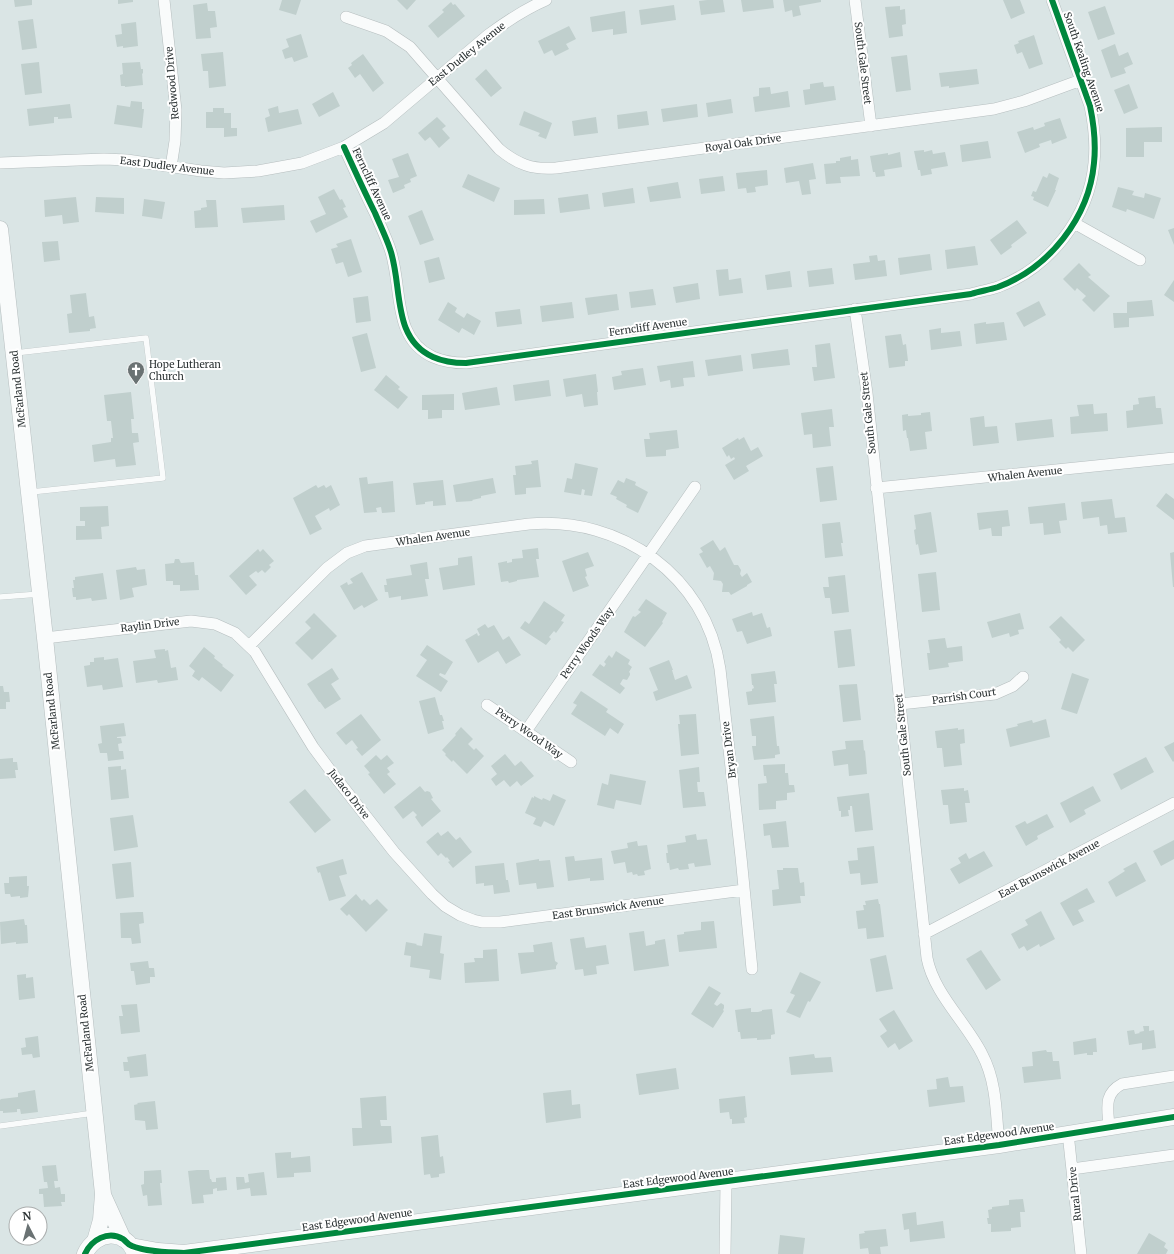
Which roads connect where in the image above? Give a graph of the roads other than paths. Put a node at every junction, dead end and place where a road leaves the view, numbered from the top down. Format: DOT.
graph roads {
  1 [pos="164,0"];
  2 [pos="546,0"];
  3 [pos="855,0"];
  4 [pos="1052,0"];
  5 [pos="346,17"];
  6 [pos="437,78"];
  7 [pos="1081,80"];
  8 [pos="871,126"];
  9 [pos="344,147"];
  10 [pos="0,162"];
  11 [pos="171,167"];
  12 [pos="1074,223"];
  13 [pos="0,229"];
  14 [pos="1140,260"];
  15 [pos="855,309"];
  16 [pos="14,353"];
  17 [pos="1174,458"];
  18 [pos="695,487"];
  19 [pos="876,488"];
  20 [pos="29,492"];
  21 [pos="648,555"];
  22 [pos="40,594"];
  23 [pos="0,597"];
  24 [pos="45,638"];
  25 [pos="250,645"];
  26 [pos="1023,676"];
  27 [pos="900,704"];
  28 [pos="487,705"];
  29 [pos="526,731"];
  30 [pos="571,762"];
  31 [pos="1174,803"];
  32 [pos="744,890"];
  33 [pos="473,920"];
  34 [pos="924,934"];
  35 [pos="752,969"];
  36 [pos="1174,1076"];
  37 [pos="94,1113"];
  38 [pos="1174,1117"];
  39 [pos="0,1126"];
  40 [pos="1109,1127"];
  41 [pos="1068,1133"];
  42 [pos="999,1144"];
  43 [pos="1174,1155"];
  44 [pos="1072,1169"];
  45 [pos="726,1182"];
  46 [pos="103,1194"];
  47 [pos="130,1246"];
  48 [pos="86,1249"];
  49 [pos="183,1253"];
  50 [pos="726,1254"];
  51 [pos="1081,1254"];
  1 -- 11 [label="street, Redwood Drive"];
  2 -- 6 [label="street, East Dudley Avenue"];
  3 -- 8 [label="street, South Gale Street"];
  4 -- 7 [label="street, South Kealing Avenue"];
  5 -- 6 [label="street, Royal Oak Drive"];
  6 -- 8 [label="street, Royal Oak Drive"];
  6 -- 9 [label="street, East Dudley Avenue"];
  7 -- 8 [label="street, Royal Oak Drive"];
  7 -- 12 [label="street, South Kealing Avenue"];
  9 -- 11 [label="street, East Dudley Avenue"];
  9 -- 15 [label="street, Ferncliff Avenue"];
  10 -- 11 [label="street, East Dudley Avenue"];
  12 -- 14 [label="street"];
  12 -- 15 [label="street, Ferncliff Avenue"];
  13 -- 16 [label="main road, McFarland Road"];
  15 -- 19 [label="street, South Gale Street"];
  16 -- 20 [label="main road, McFarland Road"];
  16 -- 20 [label="lane"];
  17 -- 19 [label="street, Whalen Avenue"];
  18 -- 21 [label="street, Perry Woods Way"];
  19 -- 27 [label="street, South Gale Street"];
  20 -- 22 [label="main road, McFarland Road"];
  21 -- 25 [label="street, Whalen Avenue"];
  21 -- 29 [label="street, Perry Woods Way"];
  21 -- 32 [label="street, Bryan Drive"];
  22 -- 23 [label="lane"];
  22 -- 24 [label="main road, McFarland Road"];
  24 -- 25 [label="street, Raylin Drive"];
  24 -- 37 [label="main road, McFarland Road"];
  25 -- 33 [label="street, Judaco Drive"];
  26 -- 27 [label="street, Parrish Court"];
  27 -- 34 [label="street, South Gale Street"];
  28 -- 29 [label="street, Perry Wood Way"];
  29 -- 30 [label="street, Perry Wood Way"];
  31 -- 34 [label="street, East Brunswick Avenue"];
  32 -- 33 [label="street, East Brunswick Avenue"];
  32 -- 35 [label="street, Bryan Drive"];
  34 -- 42 [label="street, South Gale Street"];
  36 -- 40 [label="street"];
  37 -- 39 [label="lane"];
  37 -- 46 [label="main road, McFarland Road"];
  38 -- 40 [label="main road, East Edgewood Avenue"];
  40 -- 41 [label="main road, East Edgewood Avenue"];
  41 -- 42 [label="main road, East Edgewood Avenue"];
  41 -- 44 [label="street, Rural Drive"];
  42 -- 45 [label="main road, East Edgewood Avenue"];
  43 -- 44 [label="street"];
  44 -- 51 [label="street, Rural Drive"];
  45 -- 49 [label="main road, East Edgewood Avenue"];
  45 -- 50 [label="street"];
  46 -- 47 [label="main road, McFarland Road"];
  46 -- 48 [label="main road, McFarland Road"];
  47 -- 48 [label="main road, East Edgewood Avenue"];
  47 -- 49 [label="main road, East Edgewood Avenue"];
}
